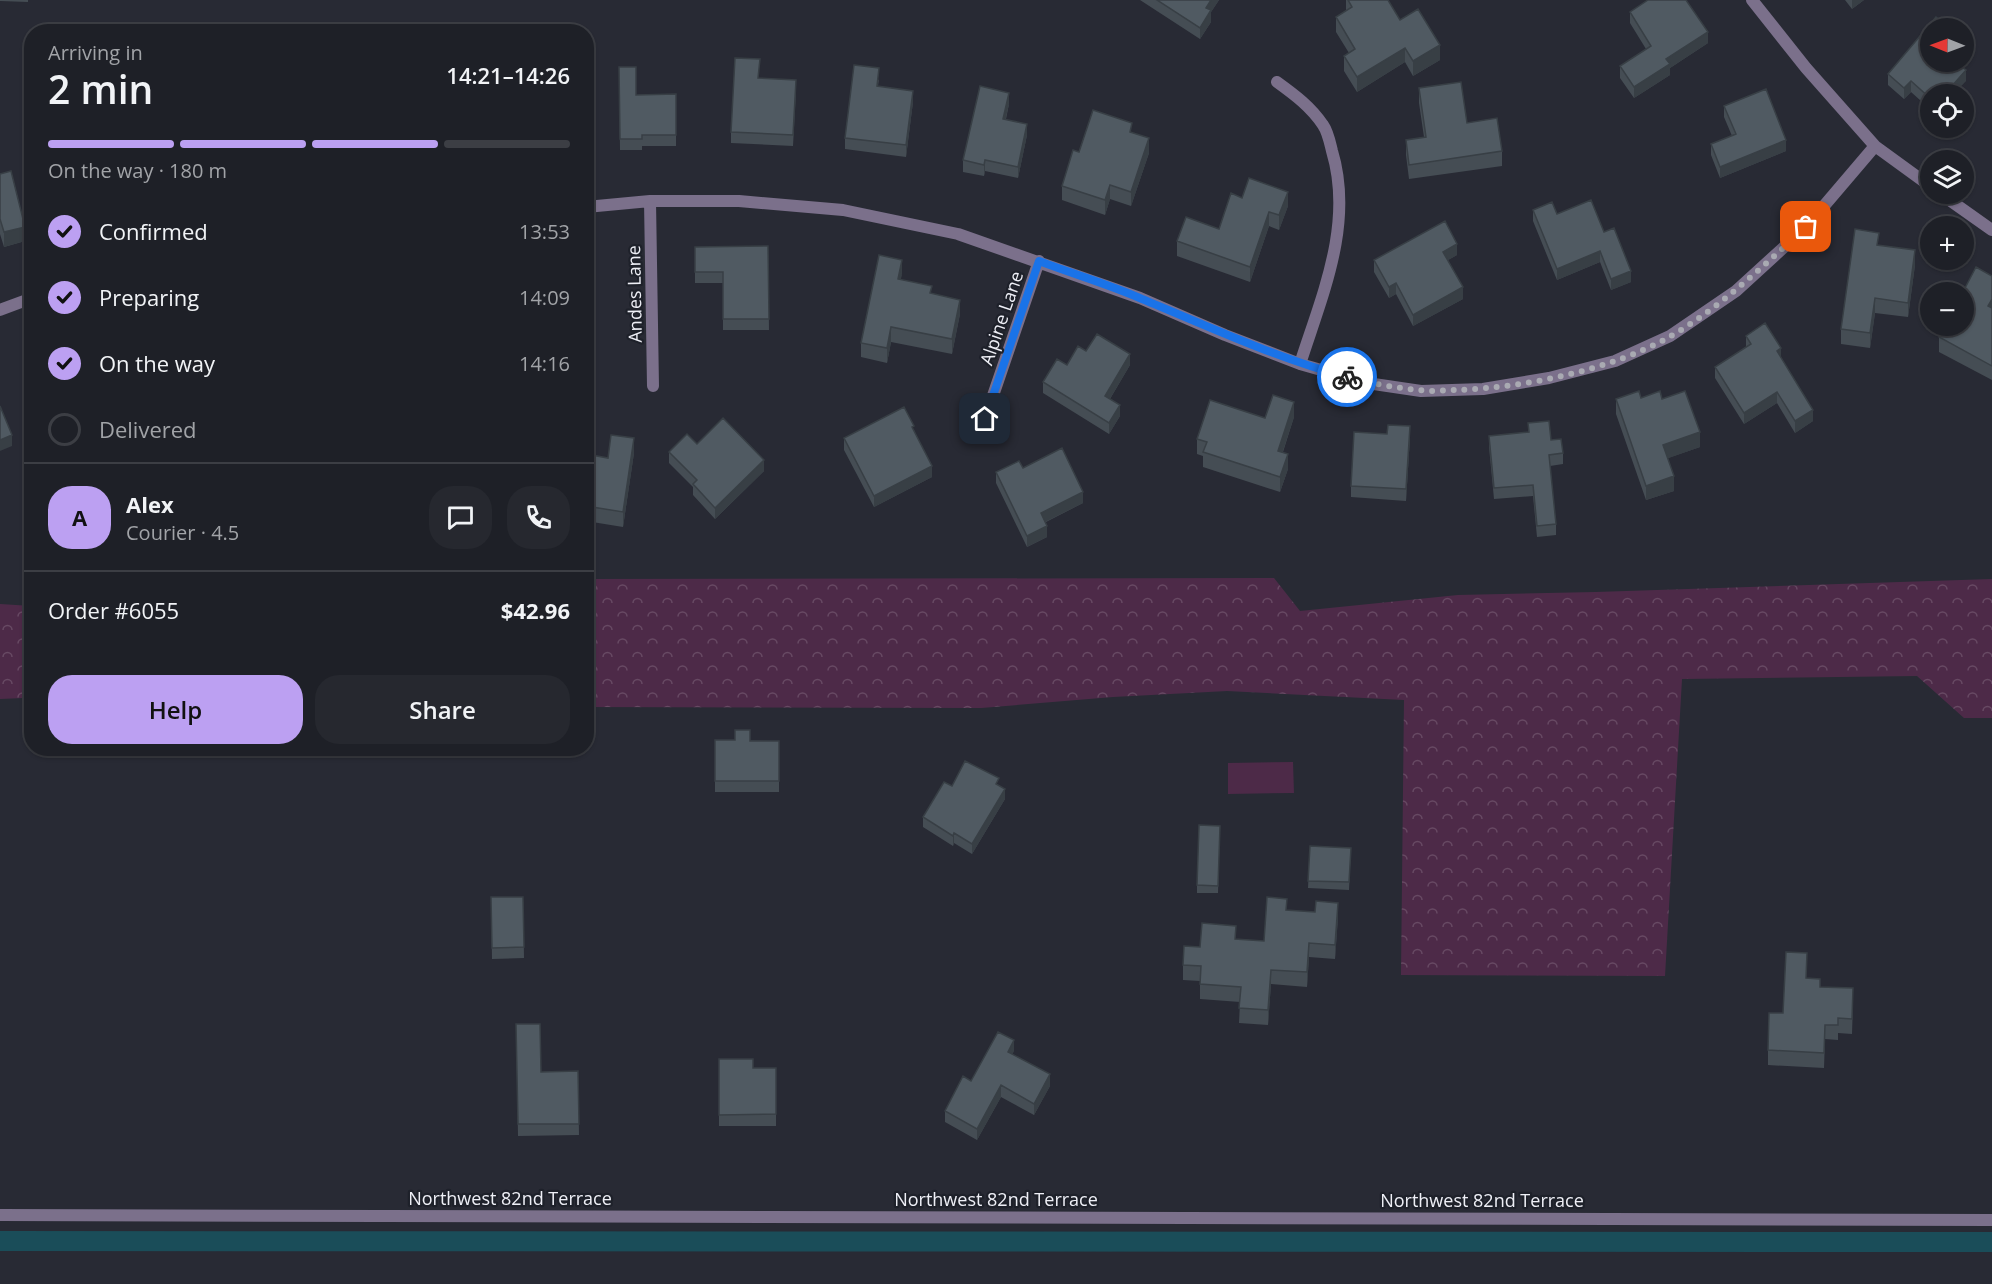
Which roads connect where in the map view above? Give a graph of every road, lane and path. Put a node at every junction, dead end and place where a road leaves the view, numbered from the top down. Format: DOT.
graph roads {
  1 [pos="1752,0"];
  2 [pos="1277,82"];
  3 [pos="1875,146"];
  4 [pos="1920,179"];
  5 [pos="650,201"];
  6 [pos="1955,204"];
  7 [pos="594,206"];
  8 [pos="1992,230"];
  9 [pos="1039,261"];
  10 [pos="24,301"];
  11 [pos="0,310"];
  12 [pos="1300,364"];
  13 [pos="653,386"];
  14 [pos="985,419"];
  15 [pos="0,1215"];
  16 [pos="1992,1220"];
  1 -- 3 [label="street"];
  2 -- 12 [label="street"];
  3 -- 4 [label="street"];
  3 -- 12 [label="street"];
  5 -- 7 [label="street"];
  5 -- 9 [label="street"];
  5 -- 13 [label="street, Andes Lane"];
  6 -- 8 [label="street"];
  9 -- 12 [label="street"];
  9 -- 14 [label="street, Alpine Lane"];
  10 -- 11 [label="street"];
  15 -- 16 [label="street, Northwest 82nd Terrace"];
}
